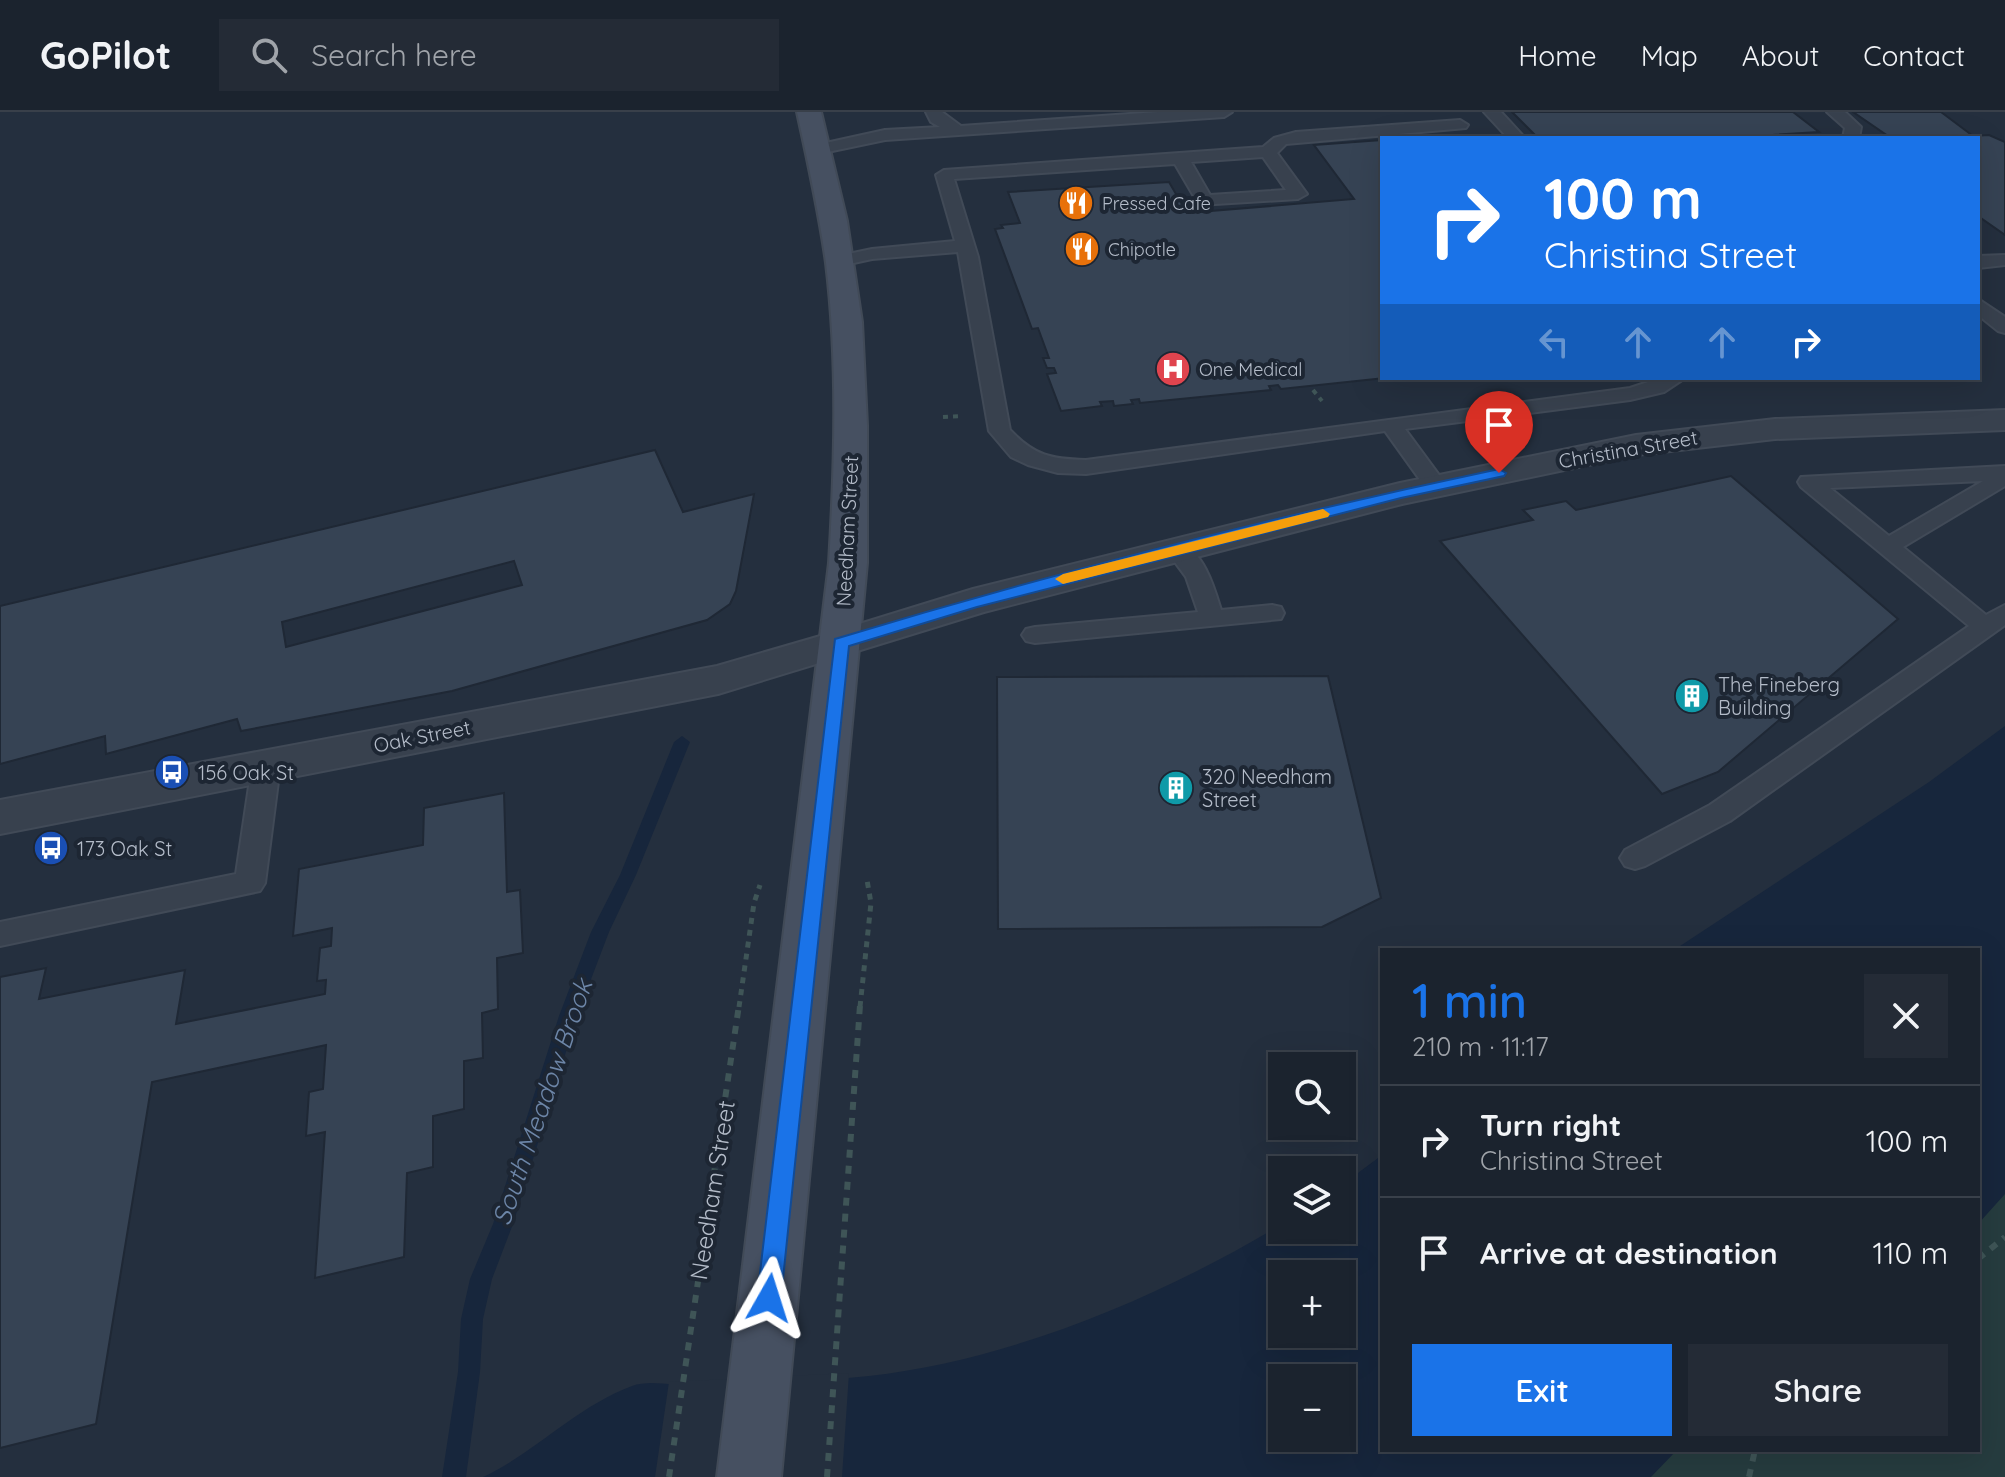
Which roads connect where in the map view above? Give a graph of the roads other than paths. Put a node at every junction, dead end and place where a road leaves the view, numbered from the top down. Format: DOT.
graph roads {
  1 [pos="809,112"];
  2 [pos="934,112"];
  3 [pos="1224,112"];
  4 [pos="1492,112"];
  5 [pos="1835,112"];
  6 [pos="1459,125"];
  7 [pos="958,131"];
  8 [pos="1515,136"];
  9 [pos="1851,136"];
  10 [pos="818,149"];
  11 [pos="1268,152"];
  12 [pos="1180,158"];
  13 [pos="964,241"];
  14 [pos="839,253"];
  15 [pos="2005,260"];
  16 [pos="1980,262"];
  17 [pos="1980,307"];
  18 [pos="2005,328"];
  19 [pos="1980,329"];
  20 [pos="1671,380"];
  21 [pos="2005,420"];
  22 [pos="1390,424"];
  23 [pos="2005,475"];
  24 [pos="1436,486"];
  25 [pos="1886,547"];
  26 [pos="1178,550"];
  27 [pos="1272,613"];
  28 [pos="1212,618"];
  29 [pos="1995,620"];
  30 [pos="1035,635"];
  31 [pos="841,643"];
  32 [pos="266,766"];
  33 [pos="0,817"];
  34 [pos="1635,858"];
  35 [pos="0,934"];
  36 [pos="749,1477"];
  1 -- 10 [label="main road, Needham Street"];
  2 -- 7 [label="lane"];
  3 -- 7 [label="lane"];
  4 -- 8 [label="lane"];
  5 -- 9 [label="lane"];
  6 -- 11 [label="lane"];
  7 -- 10 [label="lane"];
  10 -- 14 [label="main road, Needham Street"];
  11 -- 12 [label="lane"];
  11 -- 12 [label="lane"];
  12 -- 13 [label="lane"];
  13 -- 14 [label="lane"];
  13 -- 22 [label="lane"];
  14 -- 31 [label="main road, Needham Street"];
  15 -- 16 [label="lane"];
  17 -- 18 [label="lane"];
  18 -- 19 [label="lane"];
  20 -- 22 [label="lane"];
  21 -- 24 [label="street, Christina Street"];
  22 -- 24 [label="lane"];
  23 -- 25 [label="lane"];
  23 -- 25 [label="lane"];
  24 -- 26 [label="street, Christina Street"];
  25 -- 29 [label="lane"];
  26 -- 28 [label="lane"];
  26 -- 31 [label="street, Christina Street"];
  27 -- 28 [label="lane"];
  28 -- 30 [label="lane"];
  29 -- 34 [label="lane"];
  31 -- 32 [label="street, Oak Street"];
  31 -- 36 [label="main road, Needham Street"];
  32 -- 33 [label="street, Oak Street"];
  32 -- 35 [label="lane"];
}
